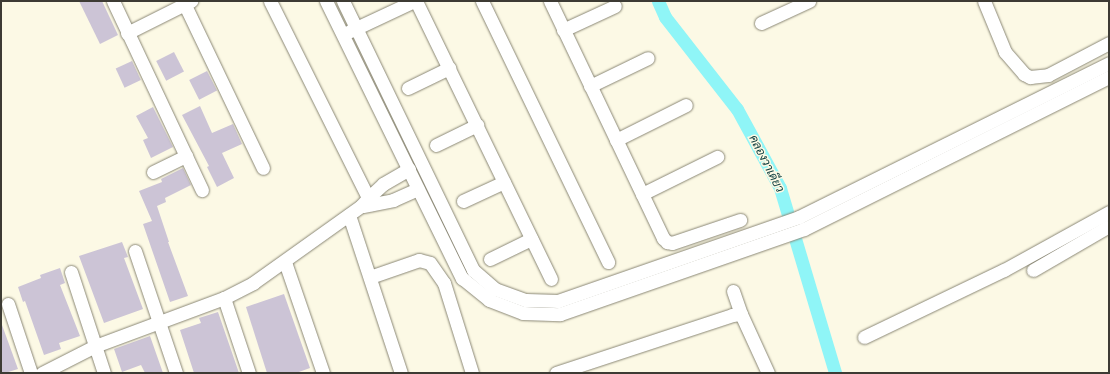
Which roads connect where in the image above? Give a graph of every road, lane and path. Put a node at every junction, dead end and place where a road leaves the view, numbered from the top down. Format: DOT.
graph roads {
  1 [pos="113,1"];
  2 [pos="270,1"];
  3 [pos="326,1"];
  4 [pos="343,1"];
  5 [pos="415,1"];
  6 [pos="482,1"];
  7 [pos="550,1"];
  8 [pos="809,1"];
  9 [pos="984,1"];
  10 [pos="186,2"];
  11 [pos="615,6"];
  12 [pos="761,23"];
  13 [pos="356,28"];
  14 [pos="563,30"];
  15 [pos="127,32"];
  16 [pos="342,34"];
  17 [pos="1109,43"];
  18 [pos="648,58"];
  19 [pos="1109,63"];
  20 [pos="449,68"];
  21 [pos="1109,77"];
  22 [pos="590,86"];
  23 [pos="408,88"];
  24 [pos="686,105"];
  25 [pos="477,125"];
  26 [pos="980,133"];
  27 [pos="616,140"];
  28 [pos="436,145"];
  29 [pos="186,156"];
  30 [pos="717,157"];
  31 [pos="263,168"];
  32 [pos="153,172"];
  33 [pos="417,178"];
  34 [pos="504,182"];
  35 [pos="202,190"];
  36 [pos="642,194"];
  37 [pos="463,201"];
  38 [pos="367,203"];
  39 [pos="1109,212"];
  40 [pos="350,215"];
  41 [pos="740,220"];
  42 [pos="1109,226"];
  43 [pos="531,239"];
  44 [pos="135,252"];
  45 [pos="490,259"];
  46 [pos="285,262"];
  47 [pos="608,262"];
  48 [pos="1033,270"];
  49 [pos="71,272"];
  50 [pos="370,277"];
  51 [pos="550,279"];
  52 [pos="733,291"];
  53 [pos="224,298"];
  54 [pos="8,304"];
  55 [pos="741,314"];
  56 [pos="159,322"];
  57 [pos="864,337"];
  58 [pos="95,346"];
  59 [pos="31,373"];
  60 [pos="42,373"];
  61 [pos="104,373"];
  62 [pos="176,373"];
  63 [pos="249,373"];
  64 [pos="322,373"];
  65 [pos="402,373"];
  66 [pos="472,373"];
  67 [pos="556,373"];
  68 [pos="768,373"];
  1 -- 15 [label="street"];
  2 -- 38 [label="street"];
  3 -- 16 [label="street"];
  4 -- 13 [label="street"];
  5 -- 13 [label="street"];
  5 -- 20 [label="street"];
  6 -- 47 [label="street"];
  7 -- 14 [label="street"];
  8 -- 12 [label="street"];
  9 -- 17 [label="street"];
  10 -- 15 [label="street"];
  10 -- 31 [label="street"];
  11 -- 14 [label="street"];
  13 -- 16 [label="street"];
  13 -- 33 [label="street"];
  14 -- 22 [label="street"];
  15 -- 29 [label="street"];
  16 -- 33 [label="street"];
  18 -- 22 [label="street"];
  19 -- 26 [label="street"];
  20 -- 23 [label="street"];
  20 -- 25 [label="street"];
  21 -- 26 [label="street"];
  22 -- 27 [label="street"];
  24 -- 27 [label="street"];
  25 -- 28 [label="street"];
  25 -- 34 [label="street"];
  26 -- 33 [label="street"];
  27 -- 36 [label="street"];
  29 -- 32 [label="street"];
  29 -- 35 [label="street"];
  30 -- 36 [label="street"];
  33 -- 38 [label="street"];
  33 -- 38 [label="street"];
  34 -- 37 [label="street"];
  34 -- 43 [label="street"];
  36 -- 41 [label="street"];
  38 -- 40 [label="street"];
  39 -- 57 [label="street"];
  40 -- 46 [label="street"];
  40 -- 50 [label="street"];
  42 -- 48 [label="street"];
  43 -- 45 [label="street"];
  43 -- 51 [label="street"];
  44 -- 56 [label="street"];
  46 -- 53 [label="street"];
  46 -- 64 [label="street"];
  49 -- 58 [label="street"];
  50 -- 65 [label="street"];
  50 -- 66 [label="street"];
  52 -- 55 [label="street"];
  53 -- 56 [label="street"];
  53 -- 63 [label="street"];
  54 -- 59 [label="street"];
  55 -- 67 [label="street"];
  55 -- 68 [label="street"];
  56 -- 58 [label="street"];
  56 -- 62 [label="street"];
  58 -- 60 [label="street"];
  58 -- 61 [label="street"];
}
